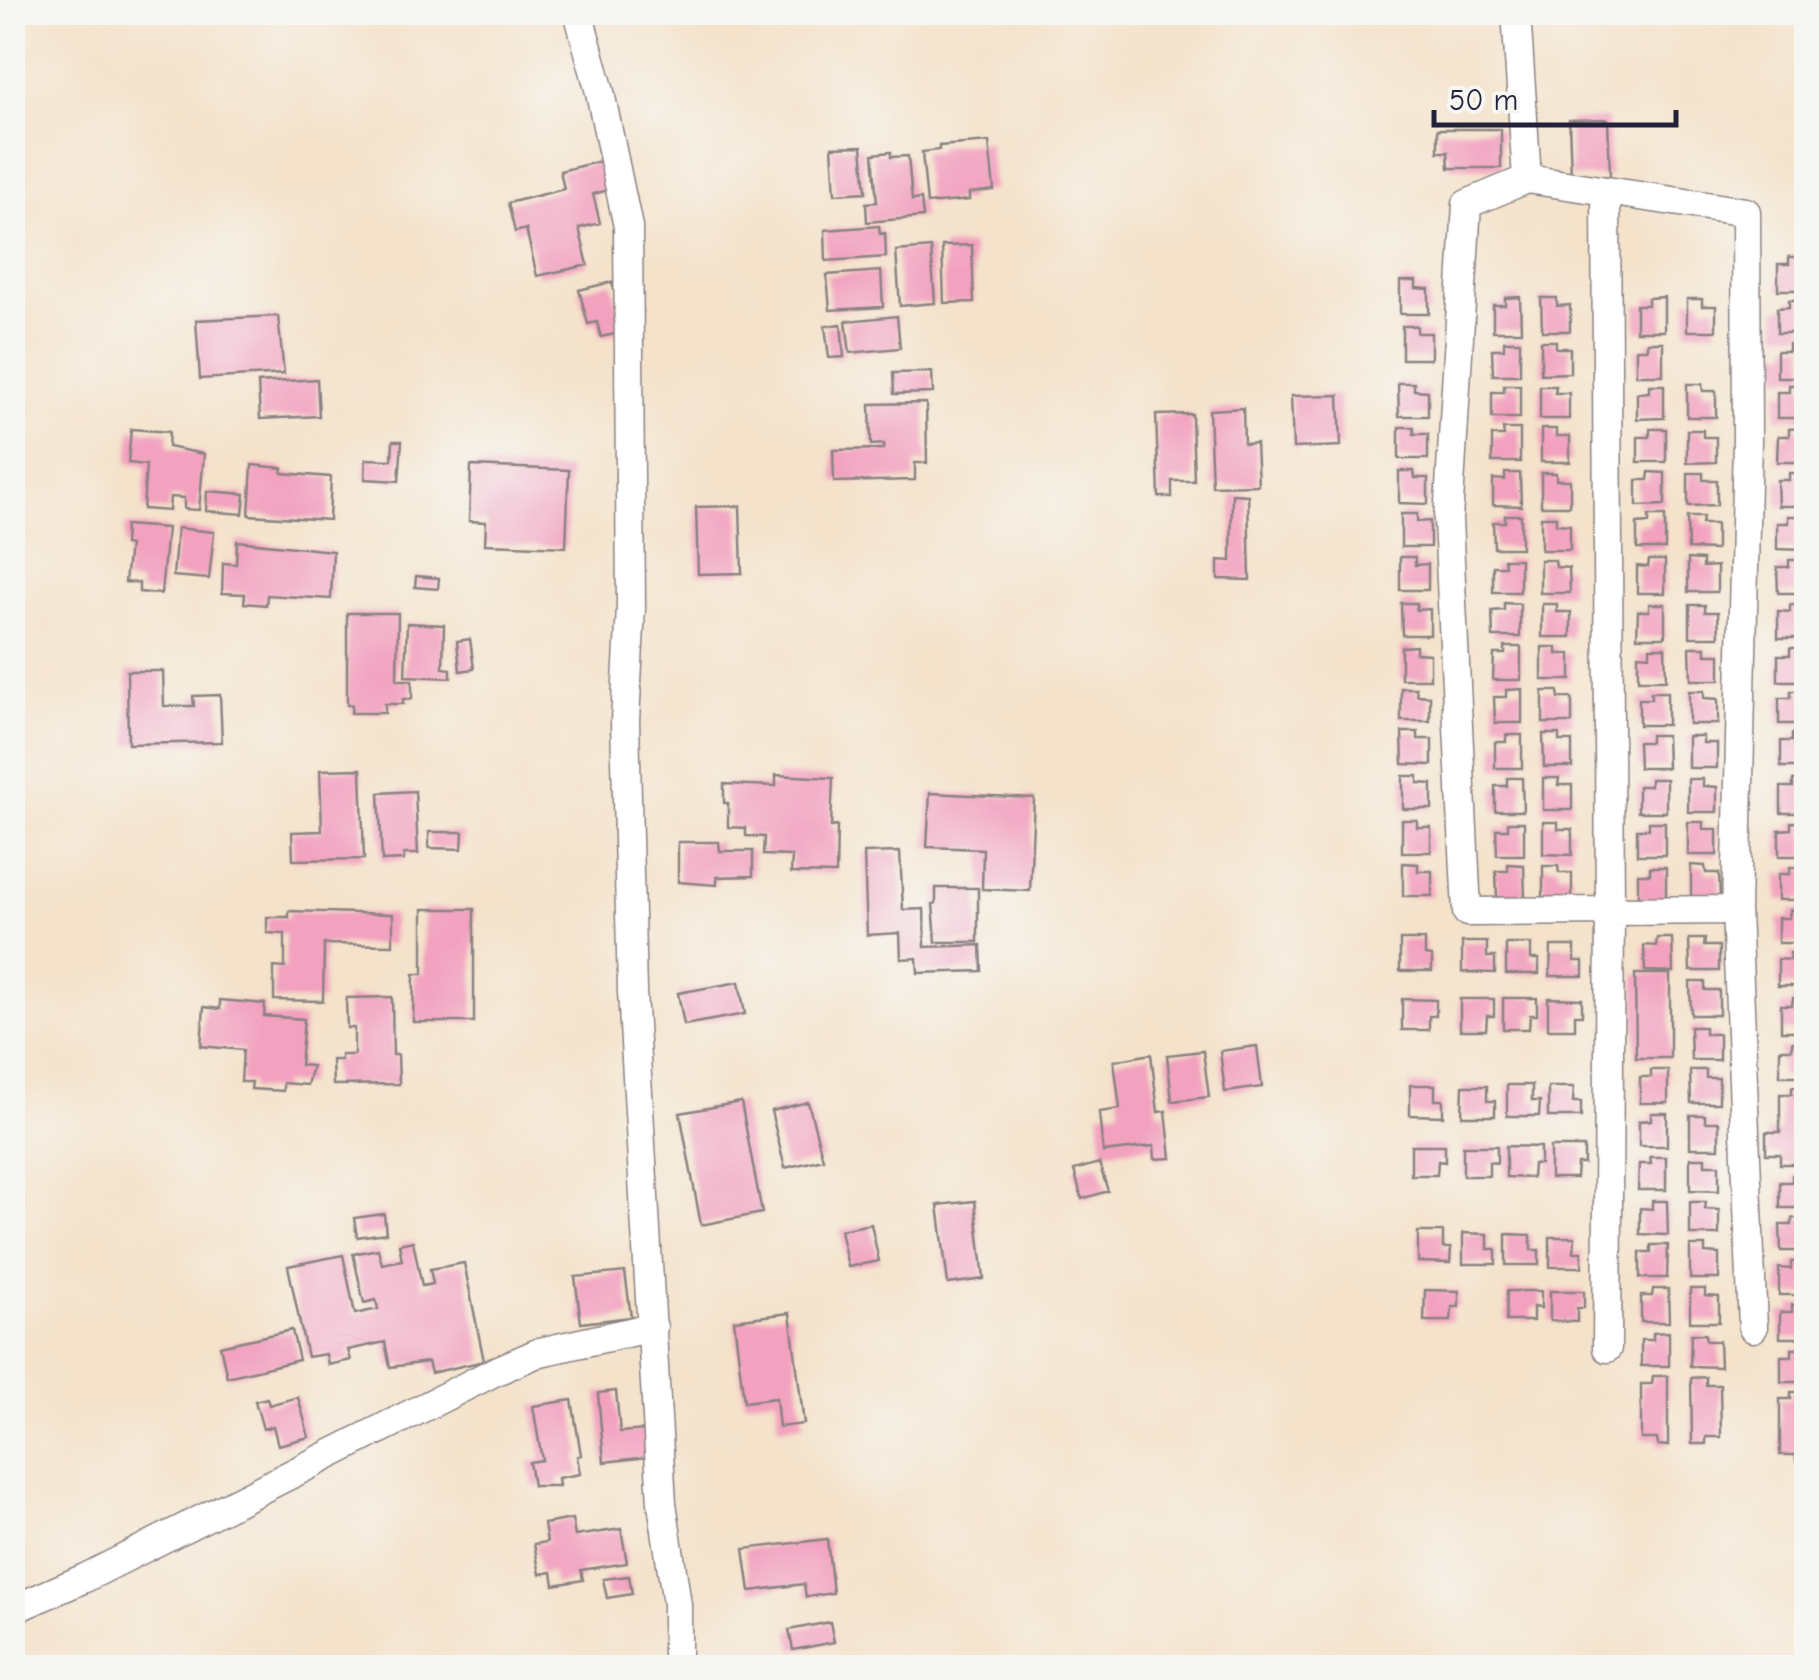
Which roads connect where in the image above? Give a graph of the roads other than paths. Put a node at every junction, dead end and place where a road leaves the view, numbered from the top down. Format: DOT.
graph roads {
  1 [pos="578,12"];
  2 [pos="1516,12"];
  3 [pos="1528,179"];
  4 [pos="1606,191"];
  5 [pos="1736,910"];
  6 [pos="1610,911"];
  7 [pos="653,1326"];
  8 [pos="1754,1328"];
  9 [pos="1607,1348"];
  10 [pos="12,1610"];
  11 [pos="677,1668"];
  1 -- 7 [label="street"];
  2 -- 3 [label="street"];
  3 -- 4 [label="street"];
  3 -- 6 [label="street"];
  4 -- 5 [label="street"];
  4 -- 6 [label="street"];
  5 -- 6 [label="street"];
  5 -- 8 [label="street"];
  6 -- 9 [label="street"];
  7 -- 10 [label="street"];
  7 -- 11 [label="street"];
}
